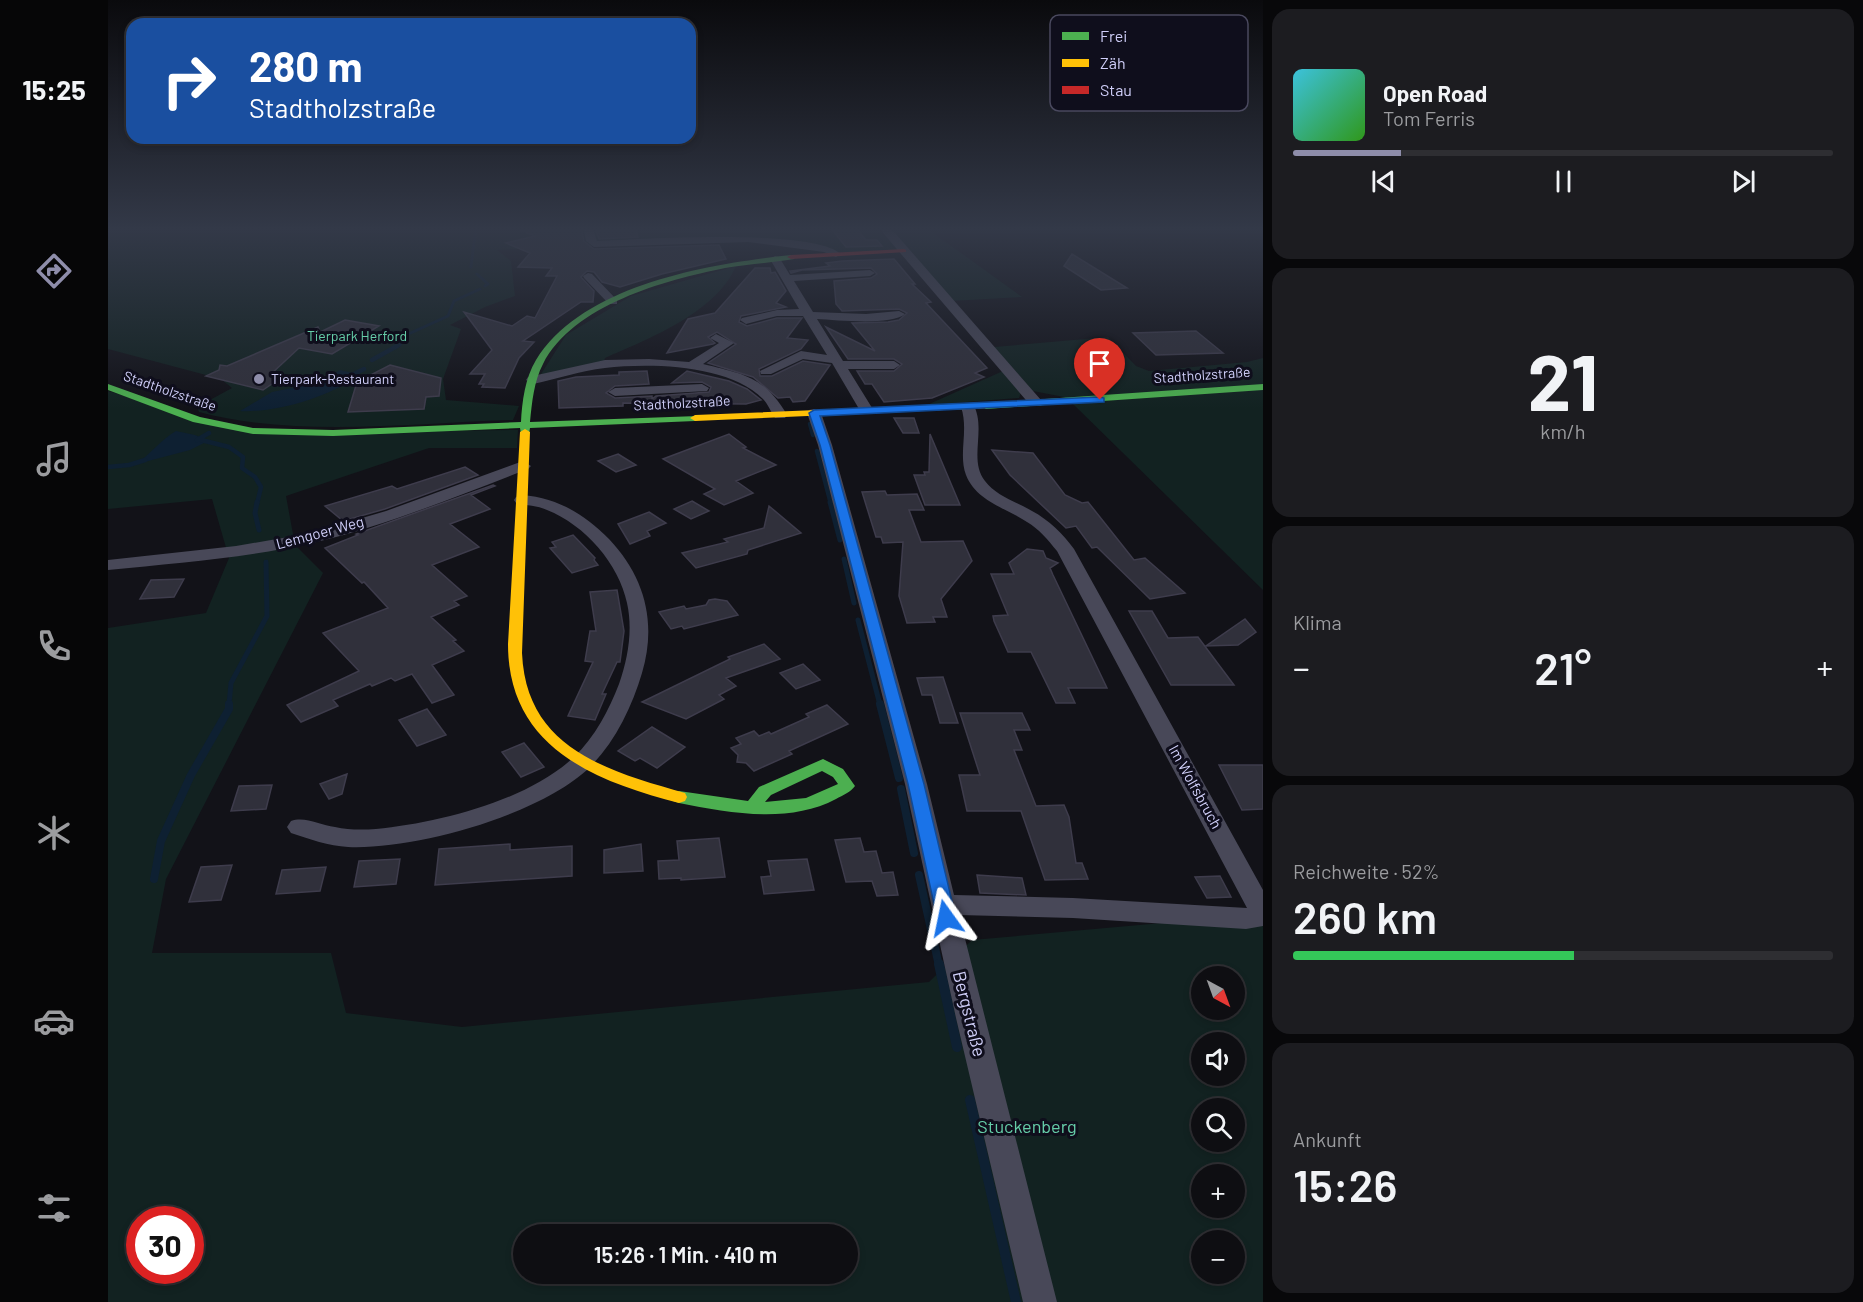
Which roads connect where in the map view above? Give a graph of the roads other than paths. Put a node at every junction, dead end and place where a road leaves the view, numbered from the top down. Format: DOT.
graph roads {
  1 [pos="599,288"];
  2 [pos="644,288"];
  3 [pos="793,288"];
  4 [pos="936,288"];
  5 [pos="613,302"];
  6 [pos="808,313"];
  7 [pos="899,314"];
  8 [pos="746,320"];
  9 [pos="716,338"];
  10 [pos="658,363"];
  11 [pos="838,363"];
  12 [pos="894,365"];
  13 [pos="692,366"];
  14 [pos="766,371"];
  15 [pos="533,380"];
  16 [pos="108,387"];
  17 [pos="1263,387"];
  18 [pos="702,388"];
  19 [pos="661,389"];
  20 [pos="615,392"];
  21 [pos="1036,403"];
  22 [pos="968,407"];
  23 [pos="867,411"];
  24 [pos="814,413"];
  25 [pos="780,415"];
  26 [pos="525,427"];
  27 [pos="523,466"];
  28 [pos="522,500"];
  29 [pos="108,565"];
  30 [pos="581,763"];
  31 [pos="754,806"];
  32 [pos="299,827"];
  33 [pos="944,905"];
  34 [pos="1040,1302"];
  1 -- 5 [label="street"];
  2 -- 5 [label="street"];
  3 -- 6 [label="street"];
  4 -- 21 [label="street"];
  5 -- 15 [label="street"];
  6 -- 7 [label="street"];
  6 -- 8 [label="street"];
  6 -- 11 [label="street"];
  9 -- 13 [label="street"];
  10 -- 13 [label="street"];
  10 -- 15 [label="street"];
  10 -- 19 [label="street"];
  11 -- 12 [label="street"];
  11 -- 14 [label="street"];
  11 -- 23 [label="street"];
  13 -- 25 [label="street"];
  15 -- 26 [label="street"];
  16 -- 26 [label="street, Stadtholzstraße"];
  17 -- 21 [label="street, Stadtholzstraße"];
  18 -- 19 [label="street"];
  19 -- 20 [label="street"];
  21 -- 22 [label="street, Stadtholzstraße"];
  22 -- 23 [label="street, Stadtholzstraße"];
  22 -- 33 [label="street, Im Wolfsbruch"];
  23 -- 24 [label="street, Stadtholzstraße"];
  24 -- 25 [label="street, Stadtholzstraße"];
  24 -- 33 [label="street, Bergstraße"];
  25 -- 26 [label="street, Stadtholzstraße"];
  26 -- 27 [label="street"];
  27 -- 28 [label="street"];
  27 -- 29 [label="street, Lemgoer Weg"];
  28 -- 30 [label="street"];
  28 -- 30 [label="street"];
  30 -- 31 [label="street"];
  30 -- 32 [label="street"];
  31 -- 31 [label="street"];
  33 -- 34 [label="street, Bergstraße"];
}
